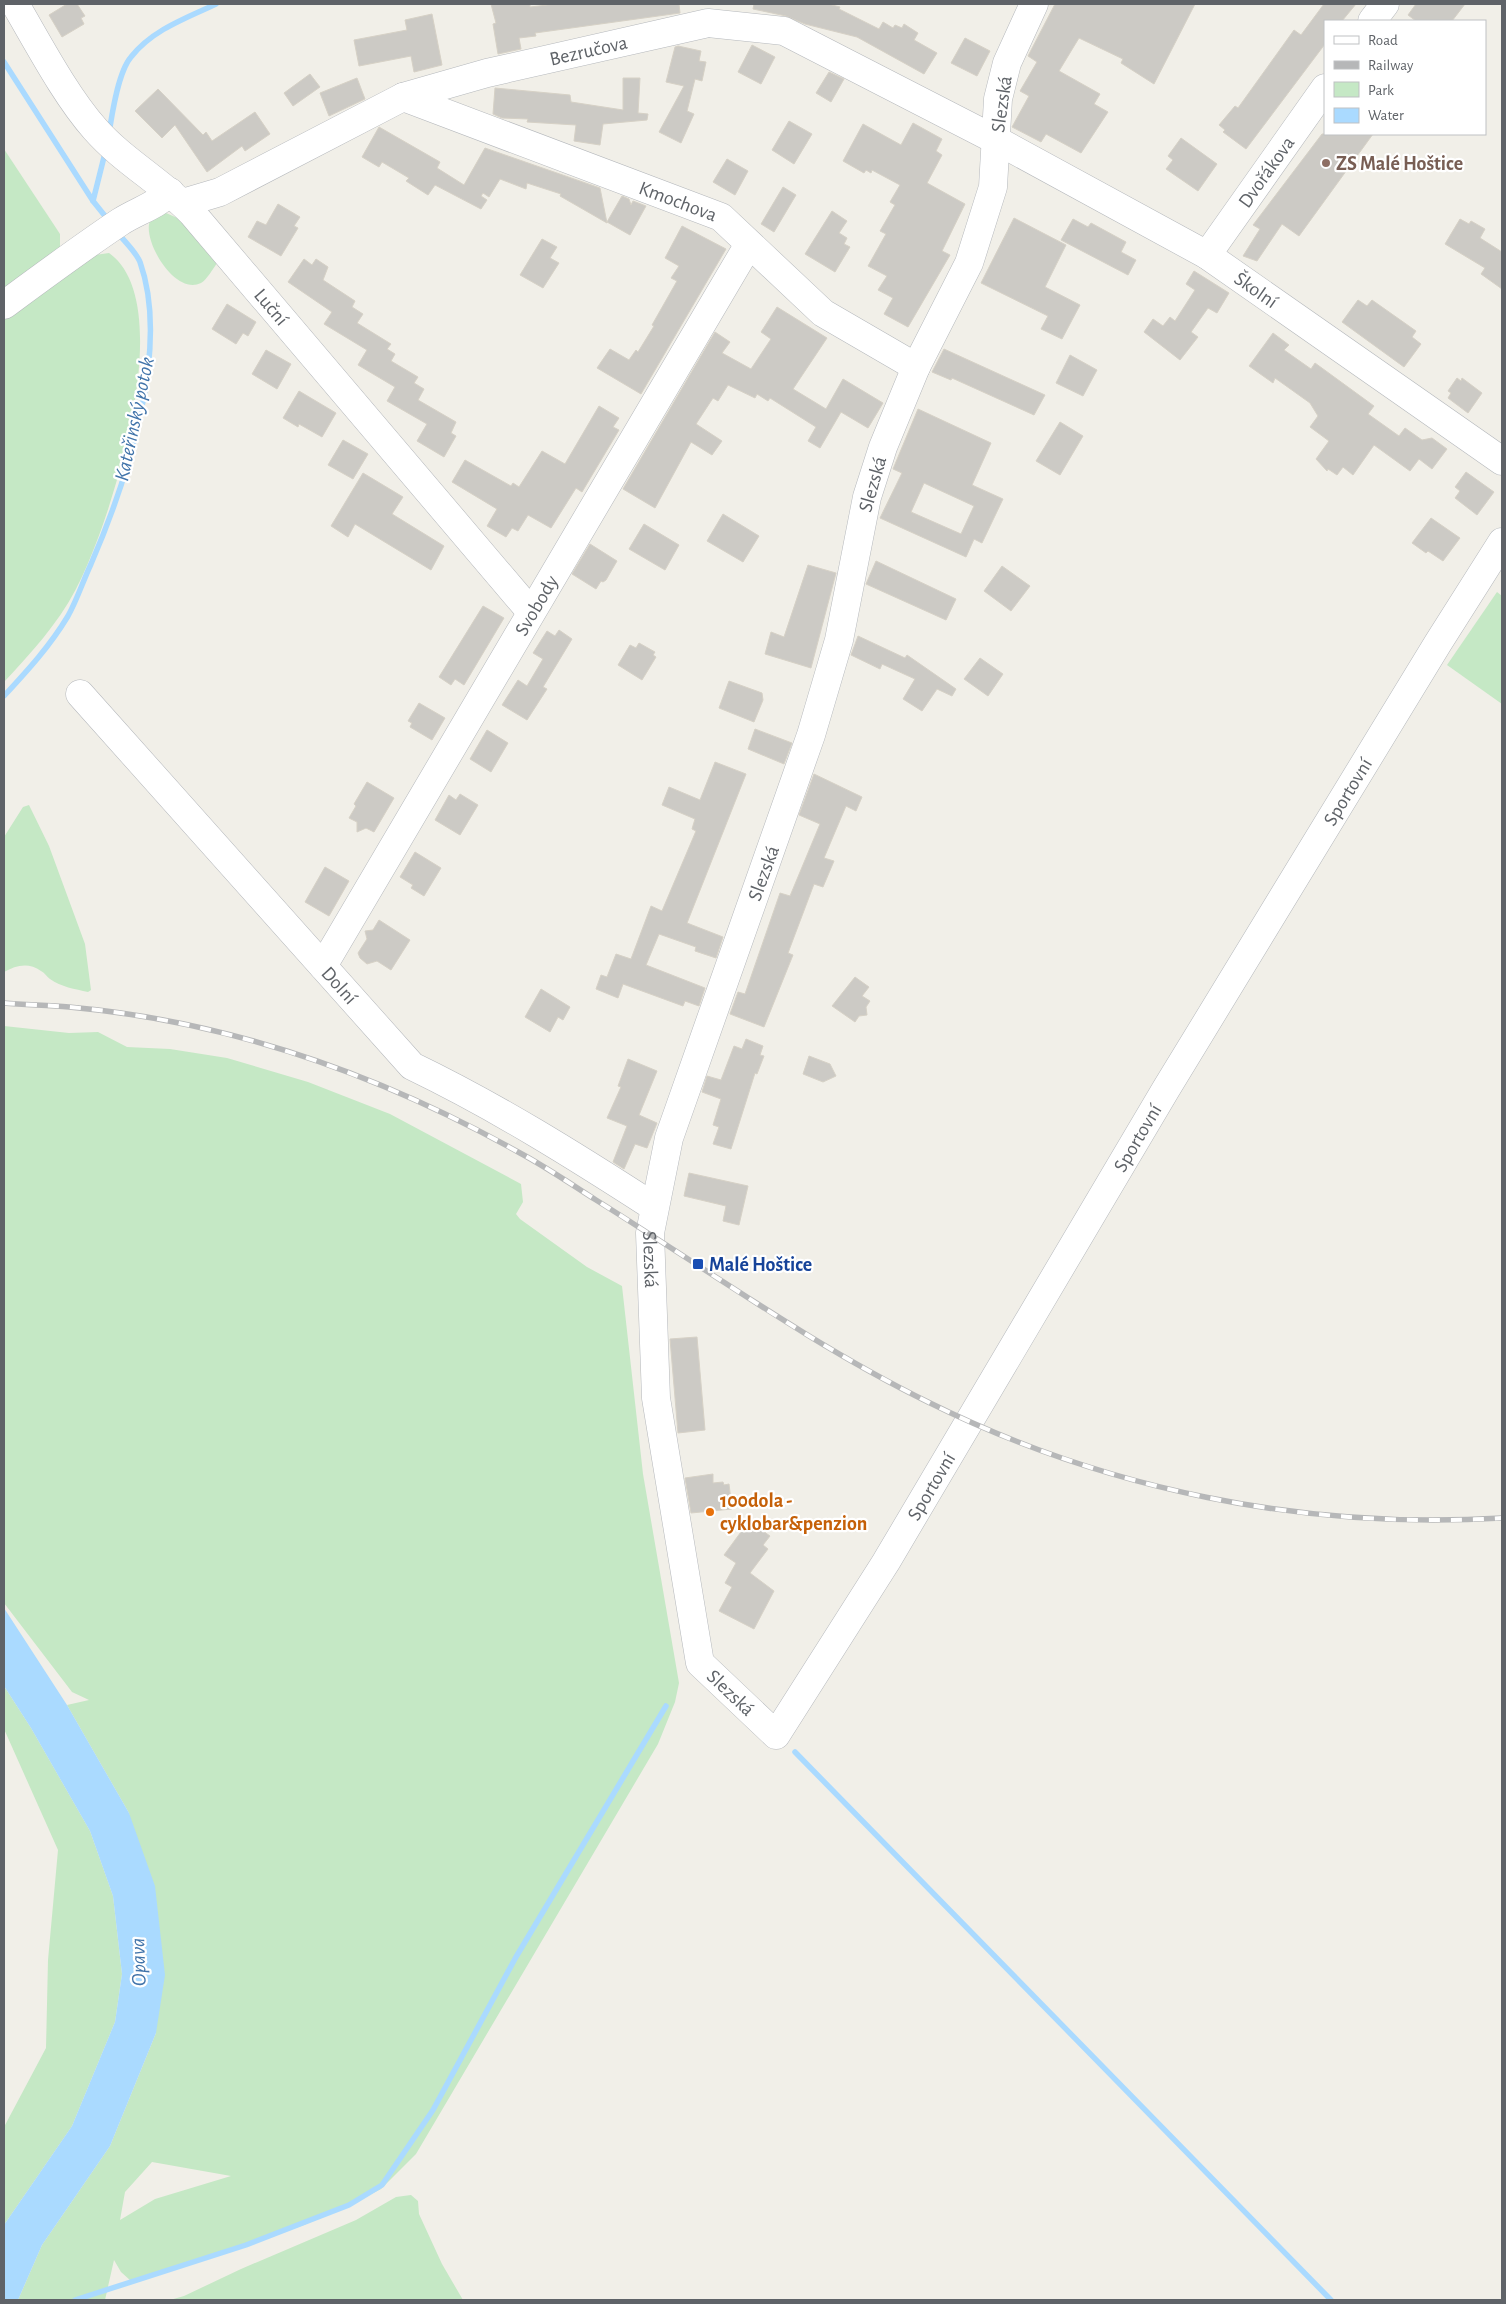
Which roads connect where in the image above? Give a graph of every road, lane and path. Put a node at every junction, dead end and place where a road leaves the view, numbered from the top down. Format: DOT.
graph roads {
  1 [pos="15,4"];
  2 [pos="1034,4"];
  3 [pos="1385,4"];
  4 [pos="1373,20"];
  5 [pos="1324,89"];
  6 [pos="402,97"];
  7 [pos="996,140"];
  8 [pos="176,198"];
  9 [pos="749,244"];
  10 [pos="1207,254"];
  11 [pos="4,305"];
  12 [pos="916,367"];
  13 [pos="1502,461"];
  14 [pos="1502,542"];
  15 [pos="531,612"];
  16 [pos="80,694"];
  17 [pos="323,966"];
  18 [pos="654,1207"];
  19 [pos="776,1735"];
  1 -- 8 [label="street, Luční"];
  2 -- 7 [label="street, Slezská"];
  3 -- 4 [label="street"];
  5 -- 10 [label="street, Dvořákova"];
  6 -- 7 [label="street, Bezručova"];
  6 -- 8 [label="street, Bezručova"];
  6 -- 9 [label="street, Kmochova"];
  7 -- 10 [label="street, Školní"];
  7 -- 12 [label="street, Slezská"];
  8 -- 11 [label="street, Bezručova"];
  8 -- 15 [label="street, Luční"];
  9 -- 12 [label="street, Kmochova"];
  9 -- 15 [label="street, Svobody"];
  10 -- 13 [label="street, Školní"];
  12 -- 18 [label="street, Slezská"];
  14 -- 19 [label="street, Sportovní"];
  15 -- 17 [label="street, Svobody"];
  16 -- 17 [label="street, Dolní"];
  17 -- 18 [label="street, Dolní"];
  18 -- 19 [label="street, Slezská"];
}
